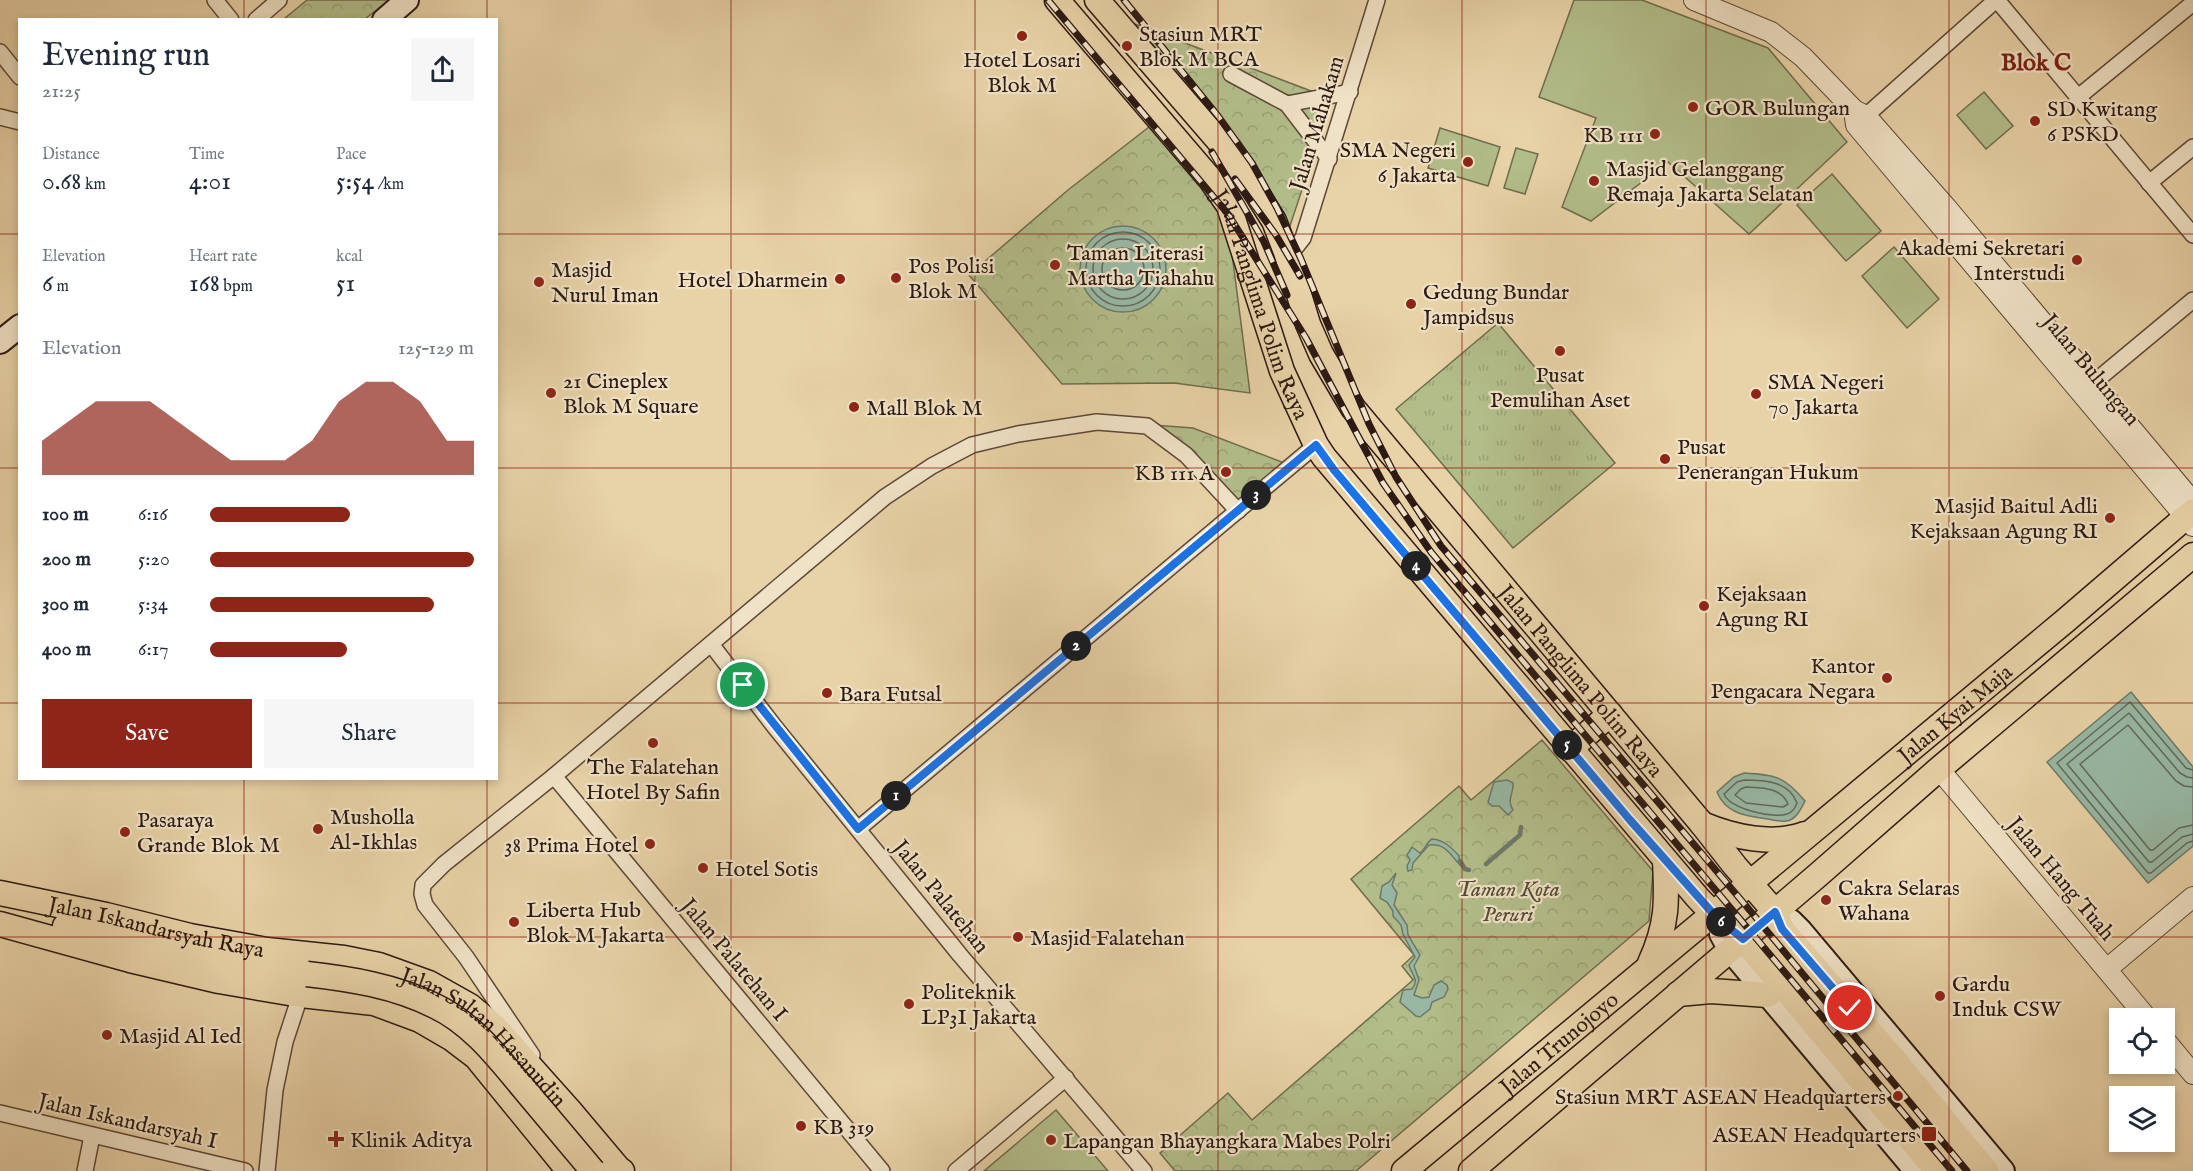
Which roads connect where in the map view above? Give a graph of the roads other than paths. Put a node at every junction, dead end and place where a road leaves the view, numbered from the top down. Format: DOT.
graph roads {
  1 [pos="214,0"];
  2 [pos="279,0"];
  3 [pos="407,0"];
  4 [pos="1057,0"];
  5 [pos="1097,0"];
  6 [pos="1377,0"];
  7 [pos="1694,0"];
  8 [pos="1997,0"];
  9 [pos="2193,3"];
  10 [pos="229,18"];
  11 [pos="258,18"];
  12 [pos="386,18"];
  13 [pos="0,52"];
  14 [pos="18,74"];
  15 [pos="1232,74"];
  16 [pos="1350,92"];
  17 [pos="2077,98"];
  18 [pos="1287,104"];
  19 [pos="0,117"];
  20 [pos="1859,117"];
  21 [pos="18,122"];
  22 [pos="2193,147"];
  23 [pos="1329,159"];
  24 [pos="2149,183"];
  25 [pos="2193,235"];
  26 [pos="1286,252"];
  27 [pos="2193,300"];
  28 [pos="2092,384"];
  29 [pos="1316,445"];
  30 [pos="1238,511"];
  31 [pos="2191,514"];
  32 [pos="2193,555"];
  33 [pos="711,644"];
  34 [pos="1610,714"];
  35 [pos="1570,749"];
  36 [pos="1939,769"];
  37 [pos="554,776"];
  38 [pos="1702,824"];
  39 [pos="858,829"];
  40 [pos="1811,831"];
  41 [pos="1665,860"];
  42 [pos="1749,882"];
  43 [pos="0,893"];
  44 [pos="2193,897"];
  45 [pos="0,911"];
  46 [pos="1775,912"];
  47 [pos="1714,916"];
  48 [pos="0,924"];
  49 [pos="1736,944"];
  50 [pos="313,956"];
  51 [pos="1648,968"];
  52 [pos="2107,969"];
  53 [pos="1678,994"];
  54 [pos="300,995"];
  55 [pos="1768,995"];
  56 [pos="2139,1008"];
  57 [pos="2175,1052"];
  58 [pos="2193,1074"];
  59 [pos="1066,1078"];
  60 [pos="570,1111"];
  61 [pos="0,1113"];
  62 [pos="92,1136"];
  63 [pos="620,1170"];
  64 [pos="85,1171"];
  65 [pos="245,1171"];
  66 [pos="267,1171"];
  67 [pos="569,1171"];
  68 [pos="593,1171"];
  69 [pos="882,1171"];
  70 [pos="956,1171"];
  71 [pos="1144,1171"];
  72 [pos="1404,1171"];
  73 [pos="1471,1171"];
  74 [pos="1916,1171"];
  75 [pos="1937,1171"];
  76 [pos="1986,1171"];
  77 [pos="2003,1171"];
  1 -- 10 [label="street"];
  2 -- 11 [label="street"];
  3 -- 12 [label="main road"];
  4 -- 29 [label="main road, Jalan Panglima Polim Raya"];
  5 -- 26 [label="main road, Jalan Panglima Polim Raya"];
  6 -- 16 [label="street, Jalan Mahakam"];
  7 -- 20 [label="street, Jalan Bulungan"];
  8 -- 17 [label="street"];
  8 -- 20 [label="street"];
  9 -- 17 [label="street"];
  13 -- 14 [label="street"];
  15 -- 18 [label="street"];
  16 -- 18 [label="street"];
  16 -- 23 [label="street, Jalan Mahakam"];
  17 -- 24 [label="street"];
  18 -- 23 [label="street"];
  19 -- 21 [label="street"];
  20 -- 28 [label="street, Jalan Bulungan"];
  20 -- 31 [label="street, Jalan Bulungan"];
  22 -- 24 [label="street"];
  23 -- 26 [label="street, Jalan Mahakam"];
  24 -- 25 [label="street"];
  26 -- 34 [label="main road, Jalan Panglima Polim Raya"];
  27 -- 28 [label="street"];
  28 -- 31 [label="street, Jalan Bulungan"];
  29 -- 30 [label="street"];
  29 -- 35 [label="main road, Jalan Panglima Polim Raya"];
  30 -- 33 [label="street"];
  30 -- 39 [label="street"];
  31 -- 40 [label="main road, Jalan Kyai Maja"];
  32 -- 36 [label="main road, Jalan Kyai Maja"];
  33 -- 37 [label="street"];
  33 -- 39 [label="street, Jalan Palatehan"];
  34 -- 35 [label="main road"];
  34 -- 38 [label="main road, Jalan Panglima Polim Raya"];
  35 -- 41 [label="main road, Jalan Panglima Polim Raya"];
  36 -- 46 [label="main road, Jalan Kyai Maja"];
  36 -- 52 [label="street, Jalan Hang Tuah"];
  37 -- 60 [label="street"];
  37 -- 69 [label="street, Jalan Palatehan I"];
  38 -- 40 [label="main road"];
  38 -- 42 [label="main road, Jalan Panglima Polim Raya"];
  39 -- 59 [label="street, Jalan Palatehan"];
  40 -- 42 [label="main road, Jalan Kyai Maja"];
  41 -- 47 [label="main road, Jalan Panglima Polim Raya"];
  41 -- 51 [label="main road"];
  42 -- 46 [label="main road, Jalan Panglima Polim Raya"];
  42 -- 47 [label="main road, Jalan Kyai Maja"];
  43 -- 50 [label="main road, Jalan Iskandarsyah Raya"];
  44 -- 52 [label="street"];
  45 -- 68 [label="main road, bridge"];
  46 -- 49 [label="main road, Jalan Kyai Maja"];
  46 -- 76 [label="main road, Jalan Panglima Polim Raya"];
  46 -- 77 [label="main road"];
  47 -- 49 [label="main road, Jalan Panglima Polim Raya"];
  47 -- 51 [label="main road, Jalan Trunojoyo"];
  48 -- 54 [label="main road, Jalan Iskandarsyah Raya"];
  49 -- 53 [label="main road, Jalan Trunojoyo"];
  49 -- 55 [label="main road"];
  49 -- 75 [label="main road, Jalan Panglima Polim Raya"];
  50 -- 54 [label="street"];
  50 -- 60 [label="main road, Jalan Sultan Hasanudin"];
  51 -- 72 [label="main road, Jalan Trunojoyo"];
  52 -- 56 [label="street, Jalan Hang Tuah"];
  53 -- 55 [label="main road"];
  53 -- 73 [label="main road, Jalan Trunojoyo"];
  54 -- 66 [label="street"];
  54 -- 67 [label="main road, Jalan Sultan Hasanudin"];
  55 -- 74 [label="main road"];
  57 -- 58 [label="street"];
  59 -- 70 [label="street"];
  59 -- 71 [label="street, Jalan Palatehan"];
  60 -- 63 [label="main road, Jalan Sultan Hasanudin"];
  61 -- 62 [label="street, Jalan Iskandarsyah I"];
  62 -- 64 [label="street"];
  62 -- 65 [label="street, Jalan Iskandarsyah I"];
}
